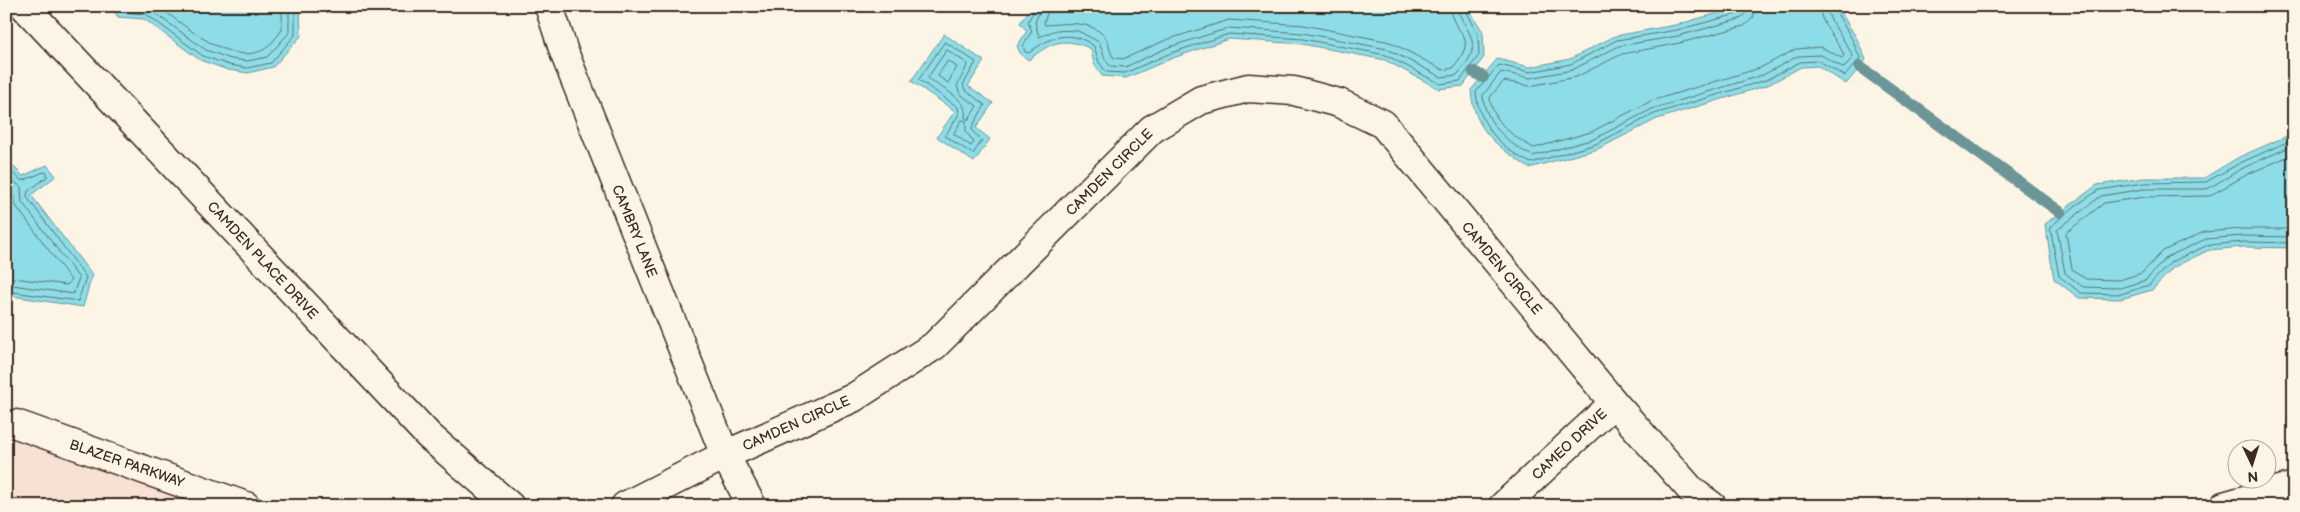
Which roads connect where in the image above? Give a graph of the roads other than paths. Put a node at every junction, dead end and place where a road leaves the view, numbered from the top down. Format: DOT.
graph roads {
  1 [pos="24,6"];
  2 [pos="549,6"];
  3 [pos="1614,403"];
  4 [pos="6,424"];
  5 [pos="725,455"];
  6 [pos="2294,486"];
  7 [pos="246,506"];
  8 [pos="510,506"];
  9 [pos="626,506"];
  10 [pos="752,506"];
  11 [pos="1503,506"];
  12 [pos="1712,506"];
  13 [pos="2224,506"];
  1 -- 8 [label="street, CAMDEN PLACE DRIVE"];
  2 -- 5 [label="street, CAMBRY LANE"];
  3 -- 5 [label="street, CAMDEN CIRCLE"];
  3 -- 11 [label="street, CAMEO DRIVE"];
  3 -- 12 [label="street, CAMDEN CIRCLE"];
  4 -- 7 [label="street, BLAZER PARKWAY"];
  5 -- 9 [label="street"];
  5 -- 10 [label="street"];
  6 -- 13 [label="street"];
}
